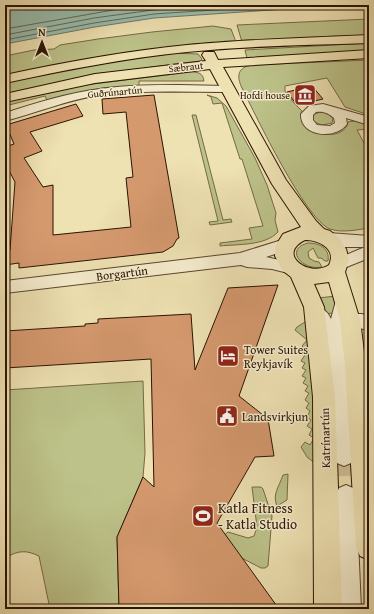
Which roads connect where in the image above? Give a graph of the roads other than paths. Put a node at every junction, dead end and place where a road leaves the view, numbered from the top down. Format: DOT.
graph roads {
  1 [pos="369,39"];
  2 [pos="206,47"];
  3 [pos="369,54"];
  4 [pos="214,64"];
  5 [pos="5,79"];
  6 [pos="227,89"];
  7 [pos="5,98"];
  8 [pos="333,111"];
  9 [pos="5,117"];
  10 [pos="369,120"];
  11 [pos="280,184"];
  12 [pos="323,236"];
  13 [pos="288,242"];
  14 [pos="369,242"];
  15 [pos="369,252"];
  16 [pos="240,259"];
  17 [pos="337,268"];
  18 [pos="295,270"];
  19 [pos="5,286"];
  20 [pos="314,307"];
  21 [pos="354,315"];
  22 [pos="339,364"];
  23 [pos="344,456"];
  24 [pos="346,495"];
  25 [pos="368,509"];
  26 [pos="369,547"];
  27 [pos="328,609"];
  28 [pos="350,609"];
  1 -- 2 [label="main road, Sæbraut"];
  2 -- 4 [label="main road"];
  2 -- 5 [label="main road, Sæbraut"];
  3 -- 4 [label="main road, Sæbraut"];
  4 -- 6 [label="main road"];
  4 -- 7 [label="main road, Sæbraut"];
  6 -- 9 [label="street, Guðrúnartún"];
  6 -- 11 [label="main road"];
  8 -- 10 [label="street"];
  11 -- 12 [label="main road"];
  11 -- 13 [label="main road"];
  12 -- 13 [label="main road, Borgartún"];
  12 -- 14 [label="street, Borgartún"];
  12 -- 17 [label="main road"];
  13 -- 16 [label="street, Borgartún"];
  13 -- 18 [label="main road"];
  15 -- 17 [label="street, Borgartún"];
  16 -- 18 [label="street, Borgartún"];
  16 -- 19 [label="street, Borgartún"];
  17 -- 18 [label="main road, Borgartún"];
  17 -- 21 [label="main road"];
  18 -- 20 [label="main road, Katrínartún"];
  20 -- 22 [label="street"];
  20 -- 27 [label="main road, Katrínartún"];
  21 -- 22 [label="street"];
  21 -- 25 [label="main road"];
  22 -- 23 [label="street"];
  24 -- 28 [label="street"];
  25 -- 26 [label="main road"];
}
